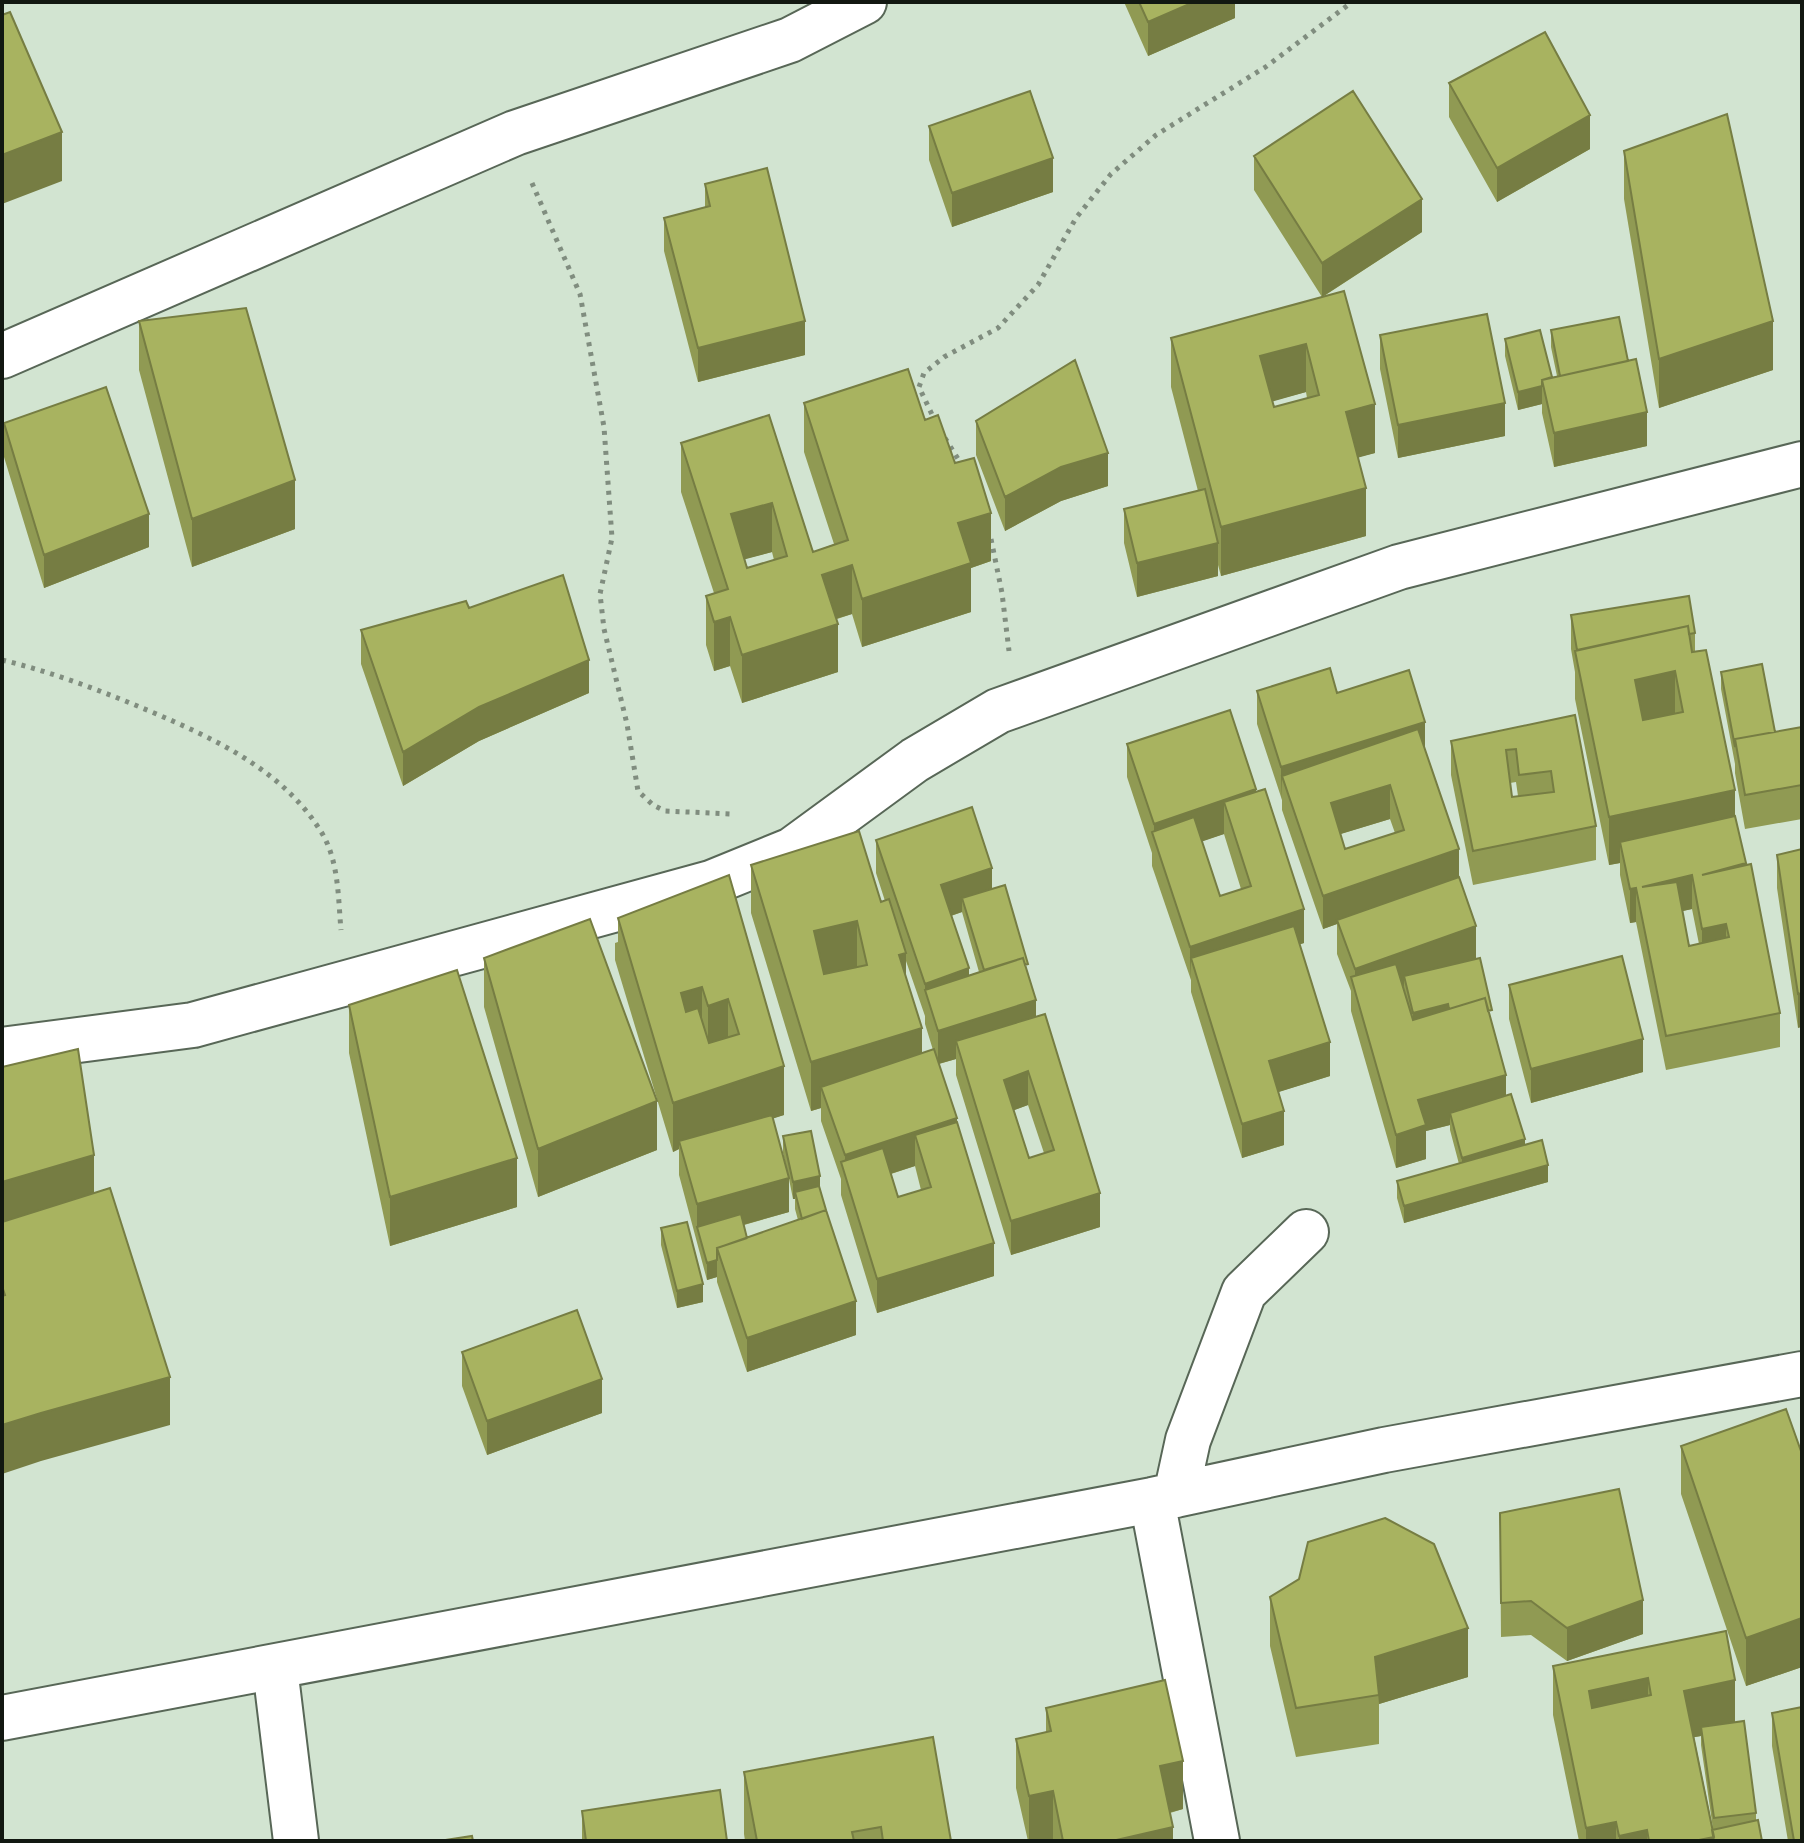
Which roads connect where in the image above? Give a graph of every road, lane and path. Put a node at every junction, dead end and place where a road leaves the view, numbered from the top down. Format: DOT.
graph roads {
  1 [pos="864,2"];
  2 [pos="1352,2"];
  3 [pos="515,133"];
  4 [pos="2,356"];
  5 [pos="1802,464"];
  6 [pos="967,473"];
  7 [pos="987,526"];
  8 [pos="2,660"];
  9 [pos="998,711"];
  10 [pos="792,850"];
  11 [pos="347,983"];
  12 [pos="2,1050"];
  13 [pos="1306,1232"];
  14 [pos="1802,1374"];
  15 [pos="1164,1497"];
  16 [pos="275,1668"];
  17 [pos="2,1718"];
  18 [pos="296,1841"];
  19 [pos="1217,1841"];
  1 -- 3 [label="street"];
  2 -- 6 [label="path"];
  3 -- 4 [label="street"];
  3 -- 10 [label="path"];
  5 -- 9 [label="street"];
  7 -- 9 [label="path"];
  8 -- 11 [label="path"];
  9 -- 10 [label="street"];
  10 -- 11 [label="street"];
  11 -- 12 [label="street"];
  13 -- 15 [label="street"];
  14 -- 15 [label="street"];
  15 -- 16 [label="street"];
  15 -- 19 [label="street"];
  16 -- 17 [label="street"];
  16 -- 18 [label="street"];
}
